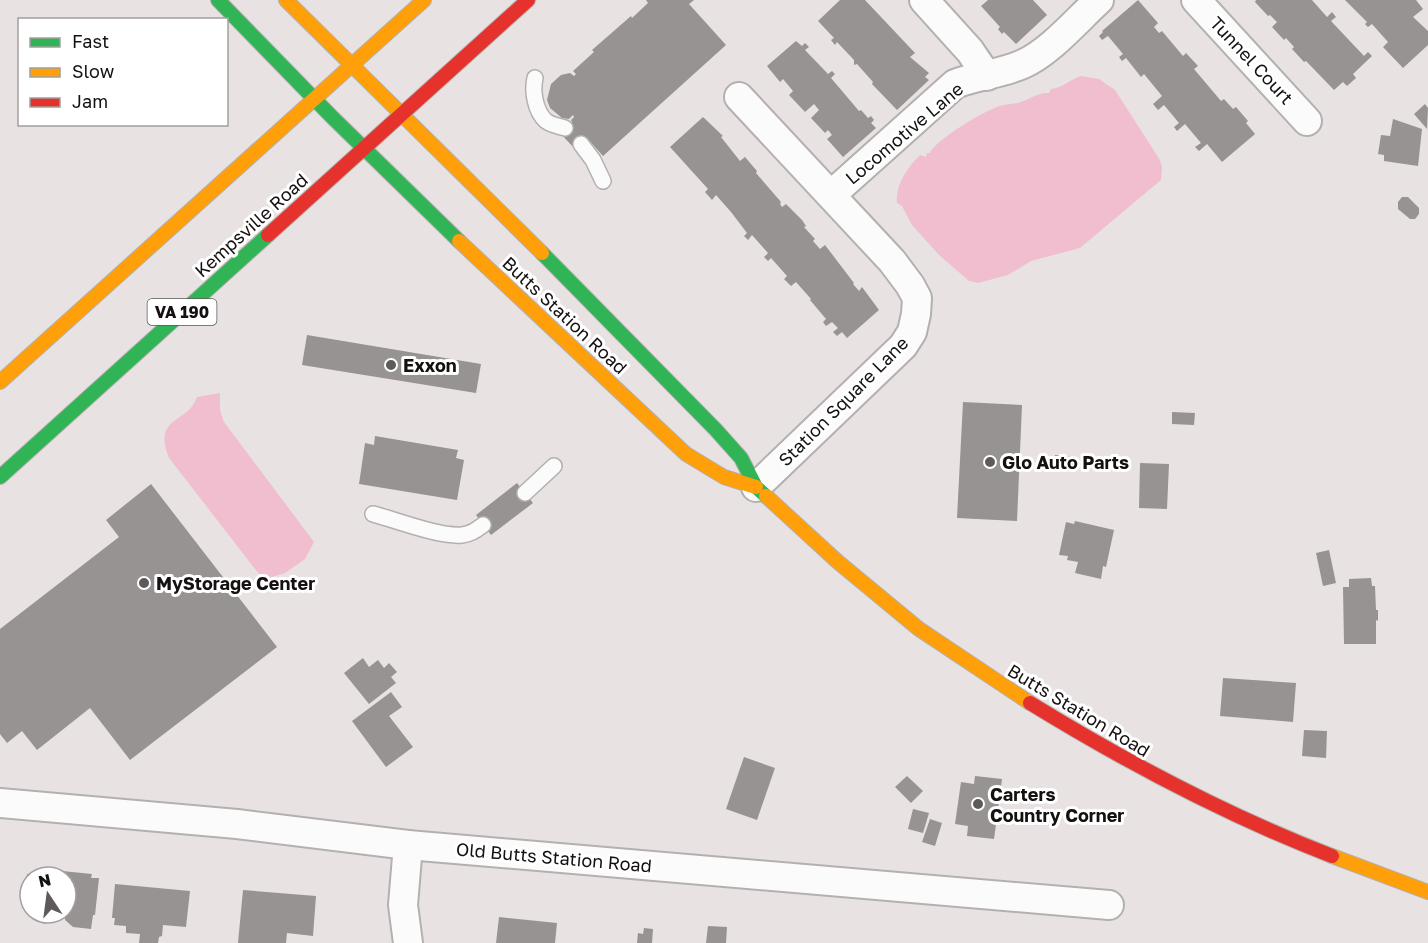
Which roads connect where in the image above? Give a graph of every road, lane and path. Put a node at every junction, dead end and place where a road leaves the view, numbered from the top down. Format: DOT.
graph roads {
  1 [pos="218,0"];
  2 [pos="286,0"];
  3 [pos="424,0"];
  4 [pos="528,0"];
  5 [pos="924,0"];
  6 [pos="1099,0"];
  7 [pos="1196,0"];
  8 [pos="351,65"];
  9 [pos="987,76"];
  10 [pos="535,78"];
  11 [pos="739,97"];
  12 [pos="314,99"];
  13 [pos="400,114"];
  14 [pos="1307,121"];
  15 [pos="566,128"];
  16 [pos="581,144"];
  17 [pos="363,148"];
  18 [pos="603,181"];
  19 [pos="831,195"];
  20 [pos="0,382"];
  21 [pos="554,465"];
  22 [pos="0,477"];
  23 [pos="756,487"];
  24 [pos="525,494"];
  25 [pos="373,514"];
  26 [pos="483,525"];
  27 [pos="0,803"];
  28 [pos="408,845"];
  29 [pos="1428,892"];
  30 [pos="1108,905"];
  31 [pos="408,943"];
  1 -- 12 [label="main road, Butts Station Road"];
  2 -- 8 [label="main road, Butts Station Road"];
  3 -- 8 [label="main road"];
  4 -- 13 [label="main road, Kempsville Road / VA 190"];
  5 -- 9 [label="street"];
  6 -- 9 [label="street, Locomotive Lane"];
  7 -- 14 [label="street, Tunnel Court"];
  8 -- 12 [label="main road"];
  8 -- 13 [label="main road, Butts Station Road"];
  9 -- 19 [label="street, Locomotive Lane"];
  10 -- 15 [label="lane"];
  11 -- 19 [label="street, Station Square Lane"];
  12 -- 17 [label="main road, Butts Station Road"];
  12 -- 20 [label="main road"];
  13 -- 17 [label="main road, Kempsville Road / VA 190"];
  13 -- 23 [label="main road, Butts Station Road"];
  16 -- 18 [label="lane"];
  17 -- 22 [label="main road, Kempsville Road / VA 190"];
  17 -- 23 [label="main road, Butts Station Road"];
  19 -- 23 [label="street, Station Square Lane"];
  21 -- 24 [label="lane"];
  23 -- 29 [label="main road, Butts Station Road"];
  25 -- 26 [label="lane"];
  27 -- 28 [label="street, Old Butts Station Road"];
  28 -- 30 [label="street, Old Butts Station Road"];
  28 -- 31 [label="street"];
}
